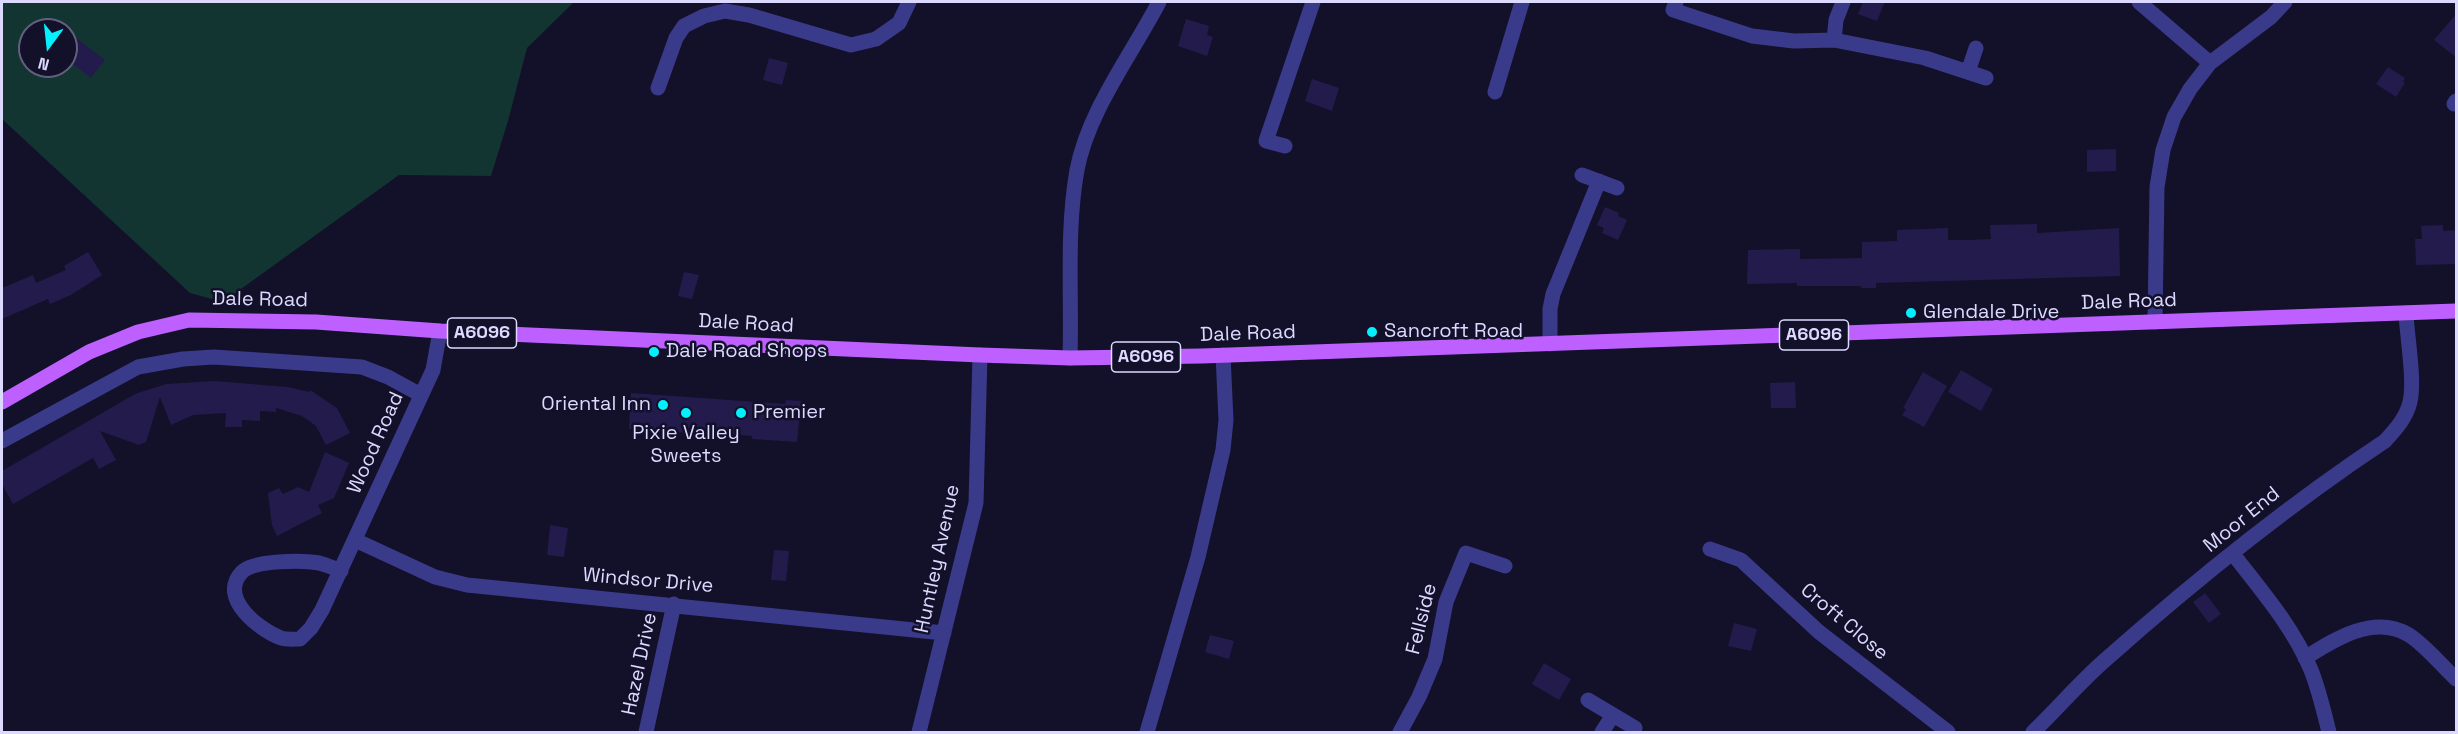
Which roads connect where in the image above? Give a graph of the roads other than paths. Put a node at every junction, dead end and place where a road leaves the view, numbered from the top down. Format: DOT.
graph roads {
  1 [pos="909,2"];
  2 [pos="1157,2"];
  3 [pos="1313,2"];
  4 [pos="1522,2"];
  5 [pos="1676,2"];
  6 [pos="1843,2"];
  7 [pos="2139,2"];
  8 [pos="2285,2"];
  9 [pos="1834,40"];
  10 [pos="1976,48"];
  11 [pos="2210,63"];
  12 [pos="1968,72"];
  13 [pos="1986,78"];
  14 [pos="658,88"];
  15 [pos="1495,92"];
  16 [pos="1285,146"];
  17 [pos="1582,175"];
  18 [pos="1599,181"];
  19 [pos="1617,188"];
  20 [pos="2457,311"];
  21 [pos="2406,313"];
  22 [pos="2155,322"];
  23 [pos="440,331"];
  24 [pos="1550,344"];
  25 [pos="980,355"];
  26 [pos="1222,355"];
  27 [pos="1070,358"];
  28 [pos="421,395"];
  29 [pos="2,402"];
  30 [pos="2,441"];
  31 [pos="355,540"];
  32 [pos="1710,549"];
  33 [pos="2233,554"];
  34 [pos="1505,566"];
  35 [pos="341,570"];
  36 [pos="674,604"];
  37 [pos="944,633"];
  38 [pos="2305,658"];
  39 [pos="2457,679"];
  40 [pos="1588,700"];
  41 [pos="1613,714"];
  42 [pos="1635,728"];
  43 [pos="646,732"];
  44 [pos="919,732"];
  45 [pos="1147,732"];
  46 [pos="1400,732"];
  47 [pos="1602,732"];
  48 [pos="1948,732"];
  49 [pos="2034,732"];
  50 [pos="2329,732"];
  1 -- 14 [label="street"];
  2 -- 27 [label="street"];
  3 -- 16 [label="street"];
  4 -- 15 [label="street"];
  5 -- 9 [label="street"];
  6 -- 9 [label="street"];
  7 -- 11 [label="street"];
  8 -- 11 [label="street"];
  9 -- 12 [label="street"];
  10 -- 12 [label="street"];
  11 -- 22 [label="street"];
  12 -- 13 [label="street"];
  17 -- 18 [label="street"];
  18 -- 19 [label="street"];
  18 -- 24 [label="street"];
  20 -- 21 [label="main road, A6096"];
  21 -- 22 [label="main road, Dale Road / A6096"];
  21 -- 33 [label="street, Moor End"];
  22 -- 24 [label="main road, Dale Road / A6096"];
  23 -- 25 [label="main road, Dale Road / A6096"];
  23 -- 28 [label="street, Wood Road"];
  23 -- 29 [label="main road, Dale Road / A6096"];
  24 -- 26 [label="main road, Dale Road / A6096"];
  25 -- 27 [label="main road, Dale Road / A6096"];
  25 -- 37 [label="street, Huntley Avenue"];
  26 -- 27 [label="main road, Dale Road / A6096"];
  26 -- 45 [label="street"];
  28 -- 30 [label="street"];
  28 -- 31 [label="street, Wood Road"];
  31 -- 35 [label="street, Wood Road"];
  31 -- 36 [label="street, Windsor Drive"];
  32 -- 48 [label="street, Croft Close"];
  33 -- 38 [label="street"];
  33 -- 49 [label="street, Moor End"];
  34 -- 46 [label="street, Fellside"];
  35 -- 35 [label="street, Wood Road"];
  36 -- 37 [label="street, Windsor Drive"];
  36 -- 43 [label="street, Hazel Drive"];
  37 -- 44 [label="street, Huntley Avenue"];
  38 -- 39 [label="street"];
  38 -- 50 [label="street"];
  40 -- 41 [label="street"];
  41 -- 42 [label="street"];
  41 -- 47 [label="street"];
}
